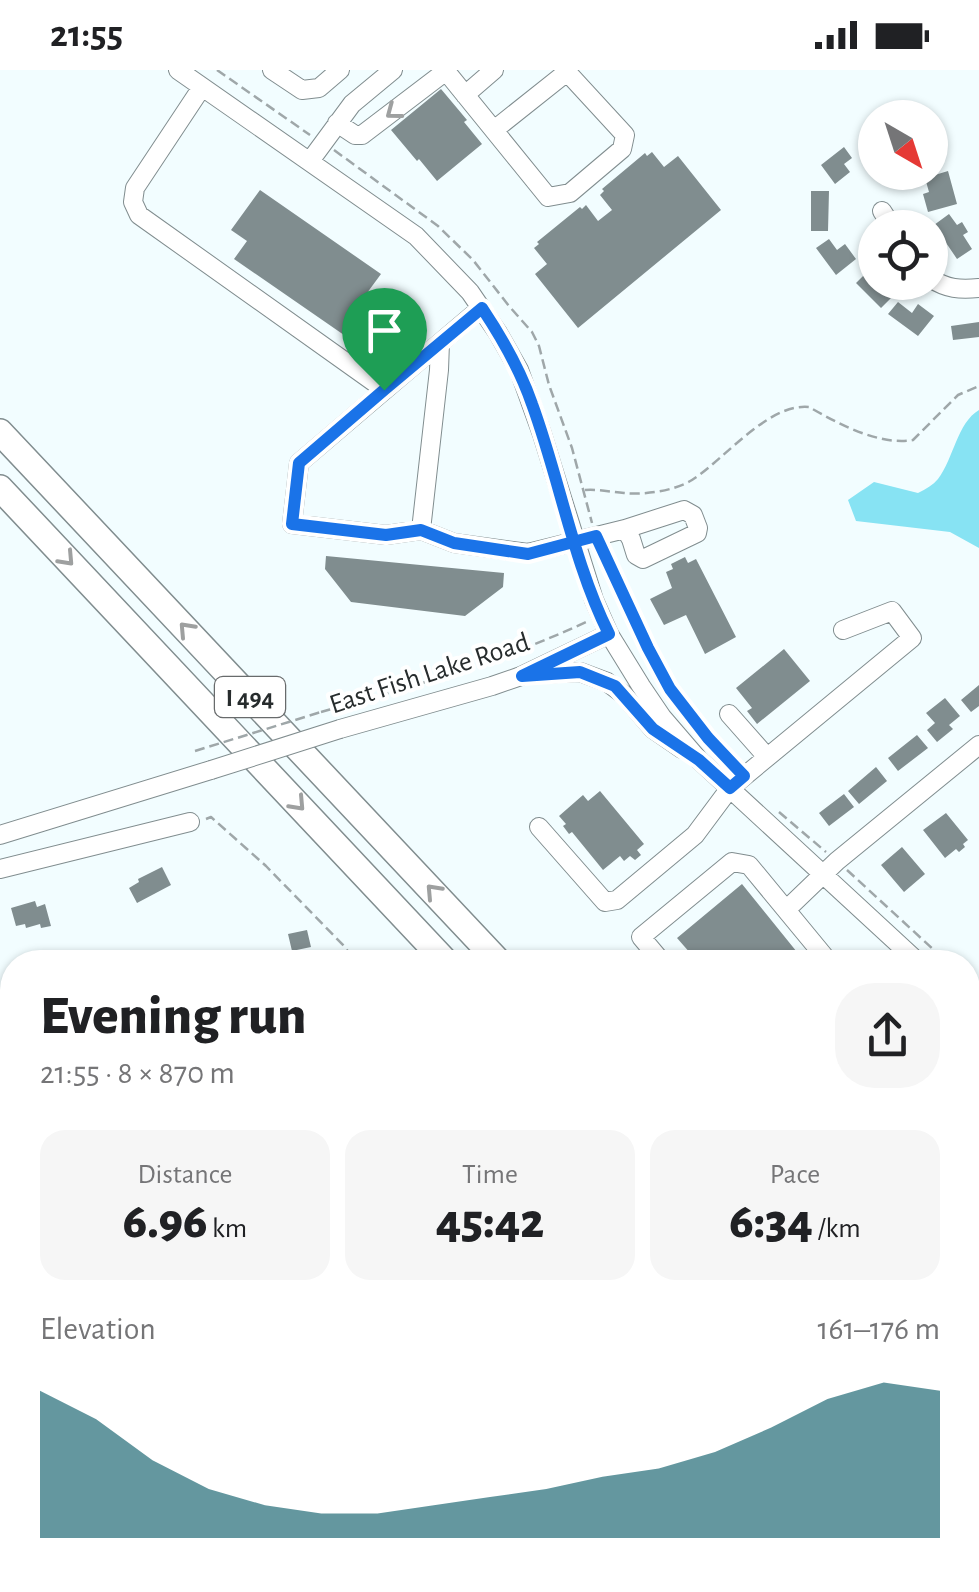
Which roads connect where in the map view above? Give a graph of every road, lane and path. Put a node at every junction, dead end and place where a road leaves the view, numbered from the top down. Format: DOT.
graph roads {
  1 [pos="178,70"];
  2 [pos="217,70"];
  3 [pos="272,70"];
  4 [pos="340,70"];
  5 [pos="361,70"];
  6 [pos="393,70"];
  7 [pos="446,70"];
  8 [pos="491,71"];
  9 [pos="374,85"];
  10 [pos="202,87"];
  11 [pos="465,94"];
  12 [pos="338,123"];
  13 [pos="494,130"];
  14 [pos="323,143"];
  15 [pos="310,161"];
  16 [pos="948,287"];
  17 [pos="979,288"];
  18 [pos="482,308"];
  19 [pos="440,342"];
  20 [pos="979,386"];
  21 [pos="384,390"];
  22 [pos="0,432"];
  23 [pos="0,488"];
  24 [pos="584,490"];
  25 [pos="421,530"];
  26 [pos="625,530"];
  27 [pos="596,536"];
  28 [pos="575,541"];
  29 [pos="600,616"];
  30 [pos="843,630"];
  31 [pos="609,634"];
  32 [pos="522,676"];
  33 [pos="729,714"];
  34 [pos="979,744"];
  35 [pos="195,751"];
  36 [pos="768,757"];
  37 [pos="699,760"];
  38 [pos="737,782"];
  39 [pos="781,814"];
  40 [pos="190,822"];
  41 [pos="539,827"];
  42 [pos="0,835"];
  43 [pos="830,867"];
  44 [pos="0,869"];
  45 [pos="787,908"];
  46 [pos="347,950"];
  47 [pos="435,950"];
  48 [pos="489,950"];
  49 [pos="652,950"];
  50 [pos="820,950"];
  51 [pos="907,950"];
  52 [pos="933,950"];
  1 -- 10 [label="street"];
  2 -- 14 [label="path"];
  3 -- 4 [label="street"];
  5 -- 9 [label="street"];
  6 -- 9 [label="street"];
  7 -- 11 [label="street"];
  7 -- 12 [label="street, one-way"];
  8 -- 11 [label="street"];
  9 -- 12 [label="street"];
  10 -- 15 [label="street"];
  10 -- 21 [label="street"];
  11 -- 13 [label="street"];
  12 -- 14 [label="street"];
  13 -- 13 [label="street"];
  14 -- 15 [label="street"];
  14 -- 24 [label="path"];
  15 -- 18 [label="street"];
  16 -- 17 [label="street"];
  18 -- 19 [label="street"];
  18 -- 28 [label="street"];
  19 -- 21 [label="street"];
  19 -- 25 [label="street"];
  20 -- 24 [label="path"];
  21 -- 25 [label="street"];
  48 -- 22 [label="highway, I 494, one-way"];
  23 -- 47 [label="highway, I 494, one-way"];
  24 -- 27 [label="path"];
  25 -- 28 [label="street"];
  26 -- 27 [label="street"];
  27 -- 28 [label="street"];
  27 -- 38 [label="path"];
  28 -- 29 [label="street"];
  29 -- 31 [label="street"];
  29 -- 35 [label="path, bridge"];
  30 -- 36 [label="street"];
  31 -- 32 [label="street, East Fish Lake Road"];
  31 -- 37 [label="street"];
  32 -- 37 [label="street"];
  32 -- 42 [label="street, East Fish Lake Road, bridge"];
  33 -- 36 [label="street"];
  34 -- 43 [label="street"];
  36 -- 38 [label="street"];
  37 -- 38 [label="street"];
  38 -- 41 [label="street"];
  38 -- 43 [label="street"];
  39 -- 43 [label="path"];
  40 -- 44 [label="street"];
  40 -- 46 [label="path"];
  43 -- 45 [label="street"];
  43 -- 51 [label="street"];
  43 -- 52 [label="path"];
  45 -- 49 [label="street"];
  45 -- 50 [label="street"];
}
